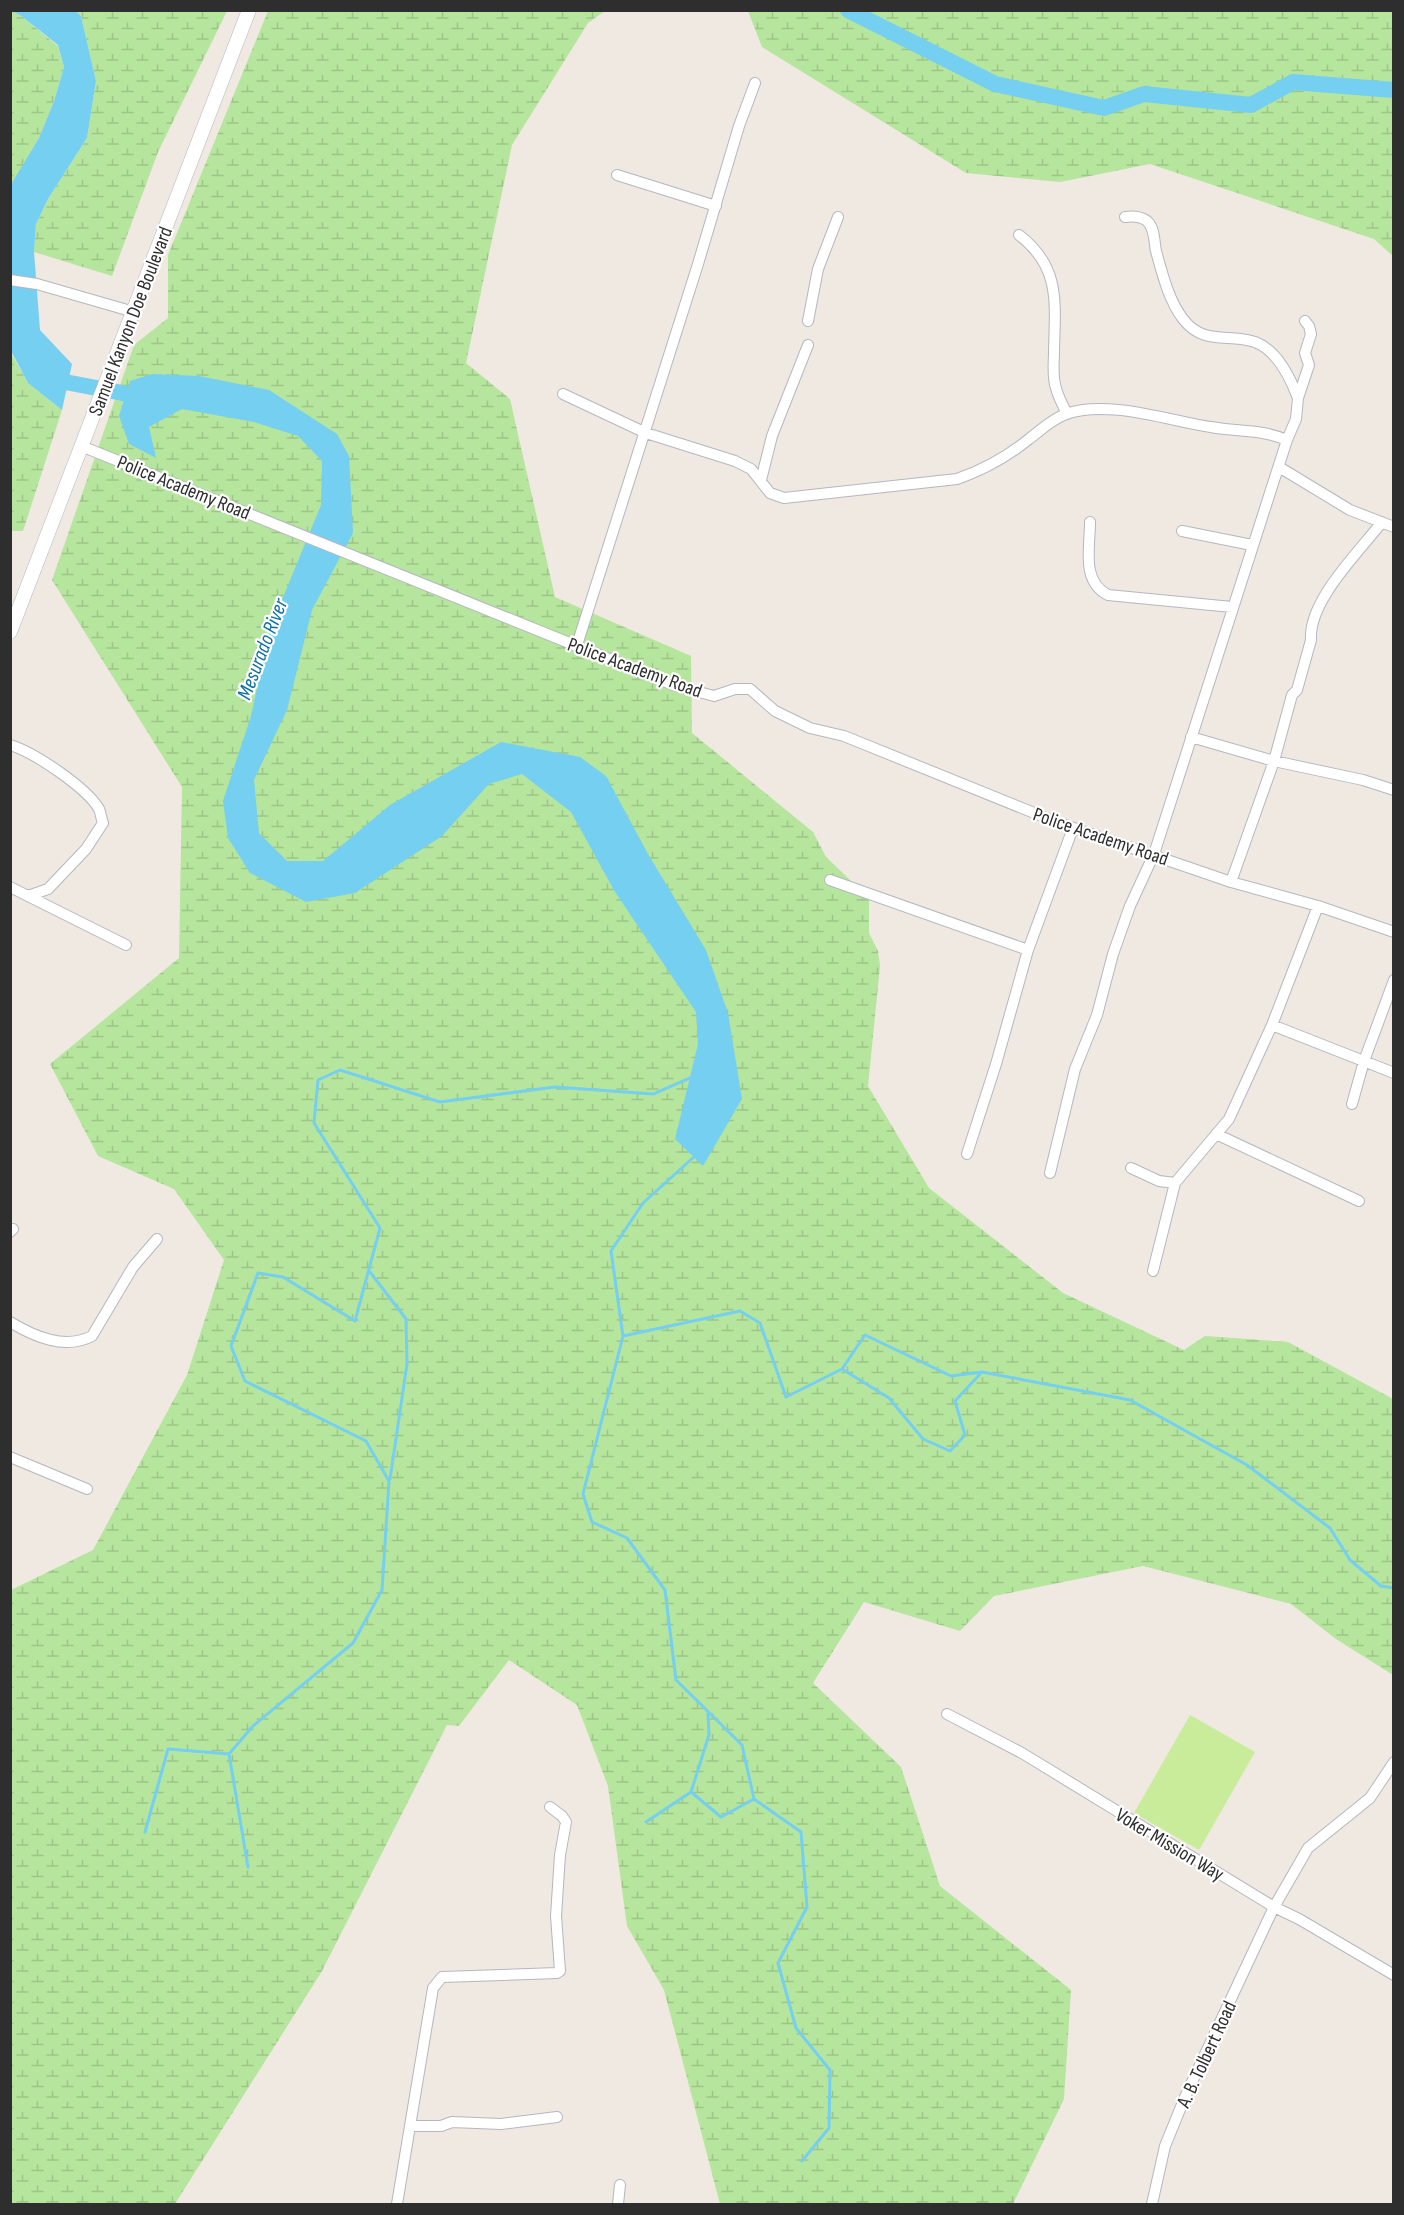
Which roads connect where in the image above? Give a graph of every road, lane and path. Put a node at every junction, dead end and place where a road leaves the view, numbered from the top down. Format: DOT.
graph roads {
  1 [pos="249,10"];
  2 [pos="755,83"];
  3 [pos="618,175"];
  4 [pos="716,206"];
  5 [pos="838,217"];
  6 [pos="1125,217"];
  7 [pos="1018,235"];
  8 [pos="10,280"];
  9 [pos="134,312"];
  10 [pos="808,321"];
  11 [pos="1305,321"];
  12 [pos="808,345"];
  13 [pos="562,394"];
  14 [pos="1298,398"];
  15 [pos="1067,414"];
  16 [pos="646,432"];
  17 [pos="1287,440"];
  18 [pos="81,447"];
  19 [pos="1279,467"];
  20 [pos="761,480"];
  21 [pos="1090,522"];
  22 [pos="1382,522"];
  23 [pos="1394,527"];
  24 [pos="1182,531"];
  25 [pos="1252,545"];
  26 [pos="1232,607"];
  27 [pos="10,632"];
  28 [pos="577,645"];
  29 [pos="1191,737"];
  30 [pos="10,745"];
  31 [pos="1274,761"];
  32 [pos="1394,790"];
  33 [pos="1073,828"];
  34 [pos="1154,854"];
  35 [pos="830,880"];
  36 [pos="1231,882"];
  37 [pos="10,887"];
  38 [pos="28,896"];
  39 [pos="1317,906"];
  40 [pos="1394,932"];
  41 [pos="126,945"];
  42 [pos="1028,950"];
  43 [pos="1394,980"];
  44 [pos="1272,1024"];
  45 [pos="1365,1061"];
  46 [pos="1394,1073"];
  47 [pos="1352,1104"];
  48 [pos="1216,1134"];
  49 [pos="967,1154"];
  50 [pos="1131,1168"];
  51 [pos="1050,1173"];
  52 [pos="1175,1183"];
  53 [pos="1359,1201"];
  54 [pos="157,1239"];
  55 [pos="1153,1271"];
  56 [pos="10,1322"];
  57 [pos="10,1457"];
  58 [pos="87,1489"];
  59 [pos="947,1714"];
  60 [pos="1394,1762"];
  61 [pos="550,1807"];
  62 [pos="1274,1907"];
  63 [pos="1394,1975"];
  64 [pos="557,2117"];
  65 [pos="410,2126"];
  66 [pos="620,2185"];
  67 [pos="397,2205"];
  68 [pos="618,2205"];
  69 [pos="1152,2205"];
  1 -- 9 [label="street, Samuel Kanyon Doe Boulevard"];
  2 -- 4 [label="street"];
  3 -- 4 [label="street"];
  4 -- 16 [label="street"];
  5 -- 10 [label="street"];
  6 -- 14 [label="street"];
  7 -- 15 [label="street"];
  8 -- 9 [label="street"];
  9 -- 18 [label="street, Samuel Kanyon Doe Boulevard"];
  11 -- 14 [label="street"];
  12 -- 20 [label="street"];
  13 -- 16 [label="street"];
  14 -- 17 [label="street"];
  15 -- 17 [label="street"];
  15 -- 20 [label="street"];
  16 -- 20 [label="street"];
  16 -- 28 [label="street"];
  17 -- 19 [label="street"];
  18 -- 27 [label="street, Samuel Kanyon Doe Boulevard"];
  18 -- 28 [label="street, Police Academy Road"];
  19 -- 22 [label="street"];
  19 -- 25 [label="street"];
  21 -- 26 [label="street"];
  22 -- 23 [label="street"];
  22 -- 31 [label="street"];
  24 -- 25 [label="street"];
  25 -- 26 [label="street"];
  26 -- 29 [label="street"];
  28 -- 33 [label="street, Police Academy Road"];
  29 -- 31 [label="street"];
  29 -- 34 [label="street"];
  30 -- 38 [label="street"];
  31 -- 32 [label="street"];
  31 -- 36 [label="street"];
  33 -- 34 [label="street, Police Academy Road"];
  33 -- 42 [label="street"];
  34 -- 36 [label="street, Police Academy Road"];
  34 -- 51 [label="street"];
  35 -- 42 [label="street"];
  36 -- 39 [label="street, Police Academy Road"];
  37 -- 38 [label="street"];
  38 -- 41 [label="street"];
  39 -- 40 [label="street, Police Academy Road"];
  39 -- 44 [label="street"];
  42 -- 49 [label="street"];
  43 -- 45 [label="street"];
  44 -- 45 [label="street"];
  44 -- 48 [label="street"];
  45 -- 46 [label="street"];
  45 -- 47 [label="street"];
  48 -- 52 [label="street"];
  48 -- 53 [label="street"];
  50 -- 52 [label="street"];
  52 -- 55 [label="street"];
  54 -- 56 [label="street"];
  57 -- 58 [label="street"];
  59 -- 62 [label="street, Voker Mission Way"];
  60 -- 62 [label="street, A. B. Tolbert Road"];
  61 -- 65 [label="street"];
  62 -- 63 [label="street, Voker Mission Way"];
  62 -- 69 [label="street, A. B. Tolbert Road"];
  64 -- 65 [label="street"];
  65 -- 67 [label="street"];
  66 -- 68 [label="street"];
}
